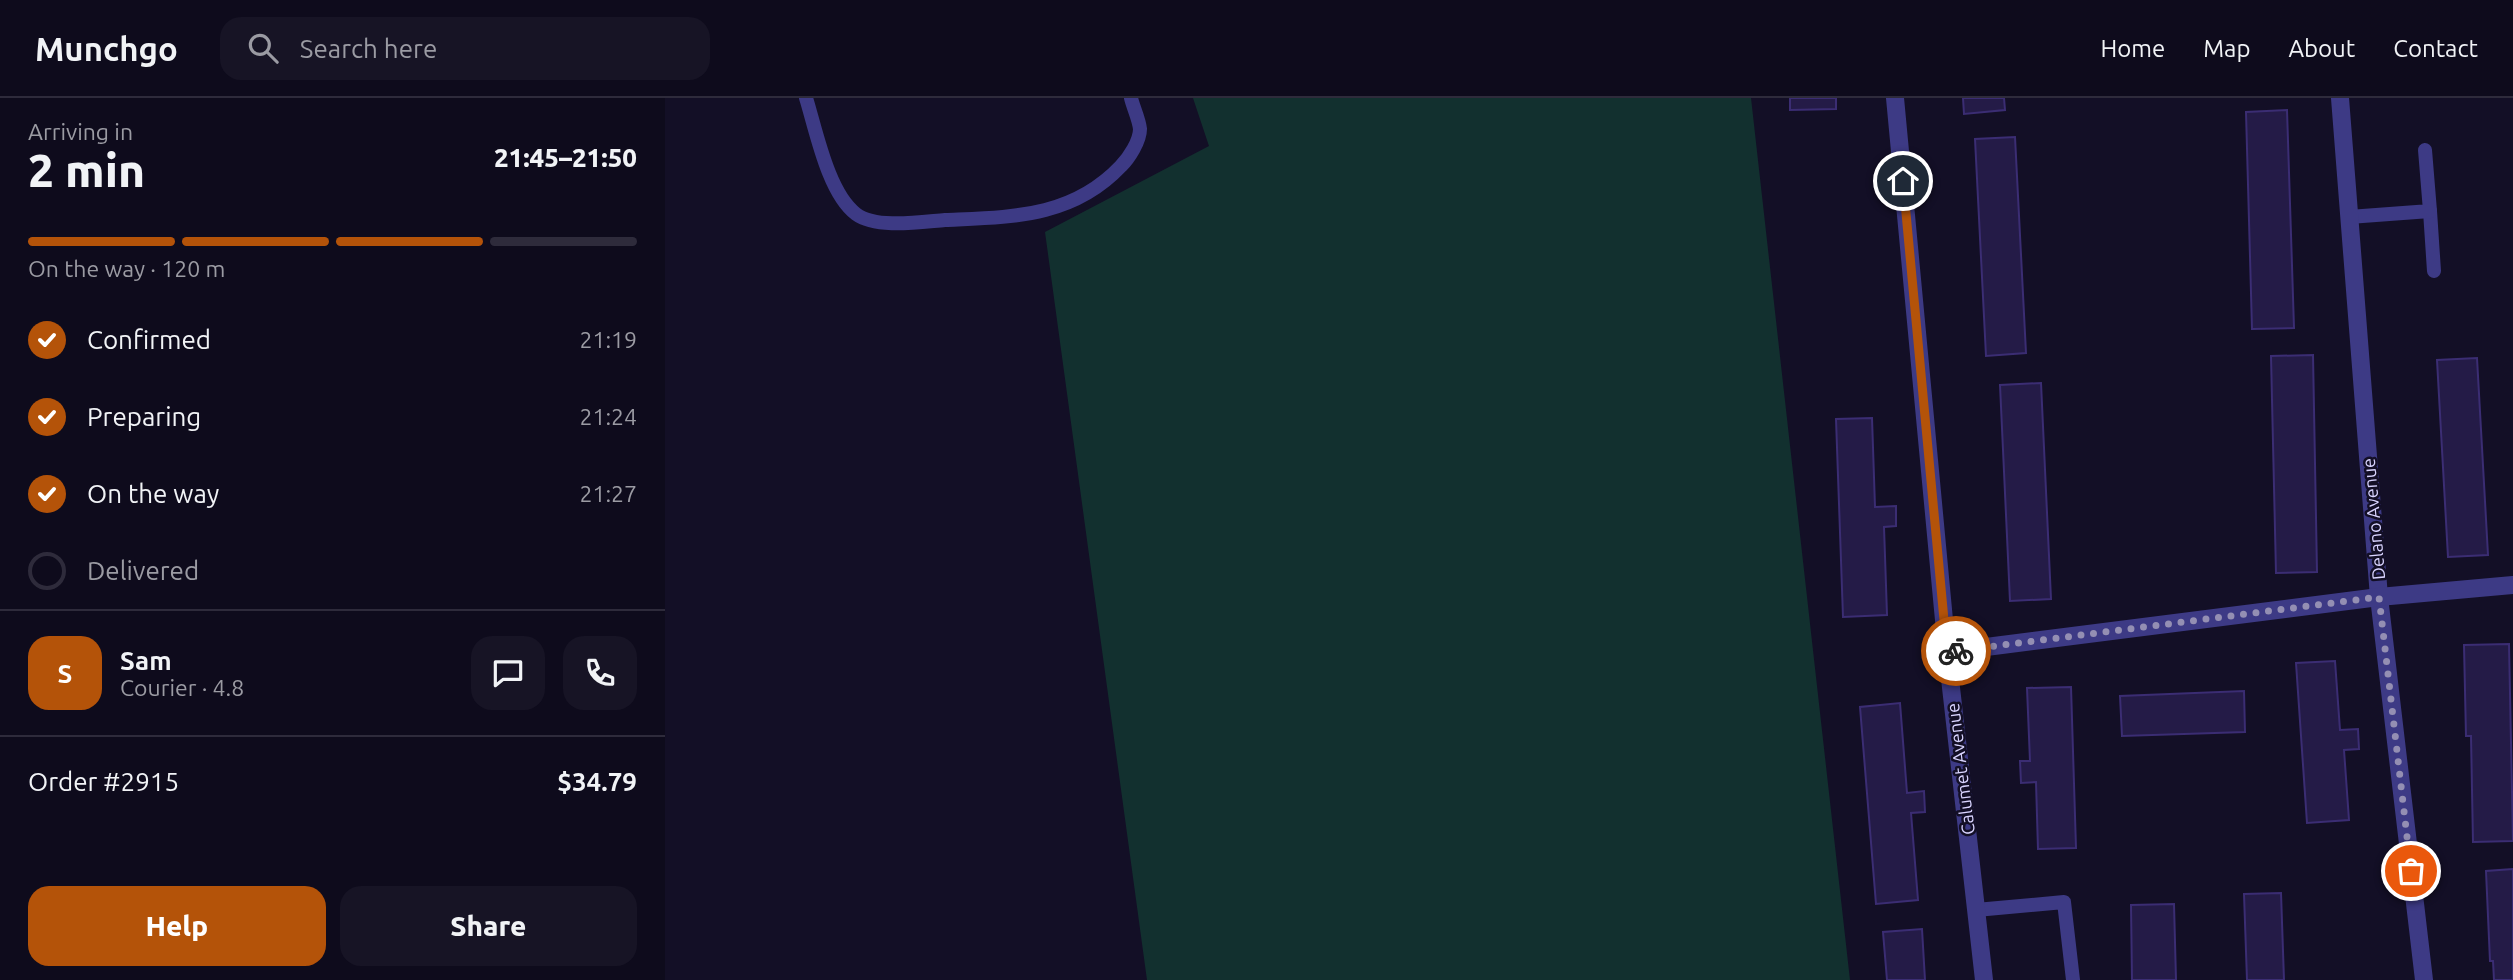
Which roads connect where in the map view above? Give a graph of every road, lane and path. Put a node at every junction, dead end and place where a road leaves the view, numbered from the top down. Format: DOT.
graph roads {
  1 [pos="806,98"];
  2 [pos="1131,98"];
  3 [pos="1895,98"];
  4 [pos="2340,98"];
  5 [pos="2425,150"];
  6 [pos="2430,211"];
  7 [pos="2349,217"];
  8 [pos="2434,271"];
  9 [pos="2513,584"];
  10 [pos="2379,597"];
  11 [pos="1947,652"];
  12 [pos="1976,910"];
  13 [pos="1984,980"];
  14 [pos="2073,980"];
  15 [pos="2424,980"];
  1 -- 2 [label="lane"];
  3 -- 11 [label="street, Calumet Avenue"];
  4 -- 7 [label="street, Delano Avenue"];
  5 -- 6 [label="lane"];
  6 -- 7 [label="lane"];
  6 -- 8 [label="lane"];
  7 -- 10 [label="street, Delano Avenue"];
  9 -- 10 [label="street"];
  10 -- 11 [label="street"];
  10 -- 15 [label="street, Delano Avenue"];
  11 -- 12 [label="street, Calumet Avenue"];
  12 -- 13 [label="street, Calumet Avenue"];
  12 -- 14 [label="lane"];
}
